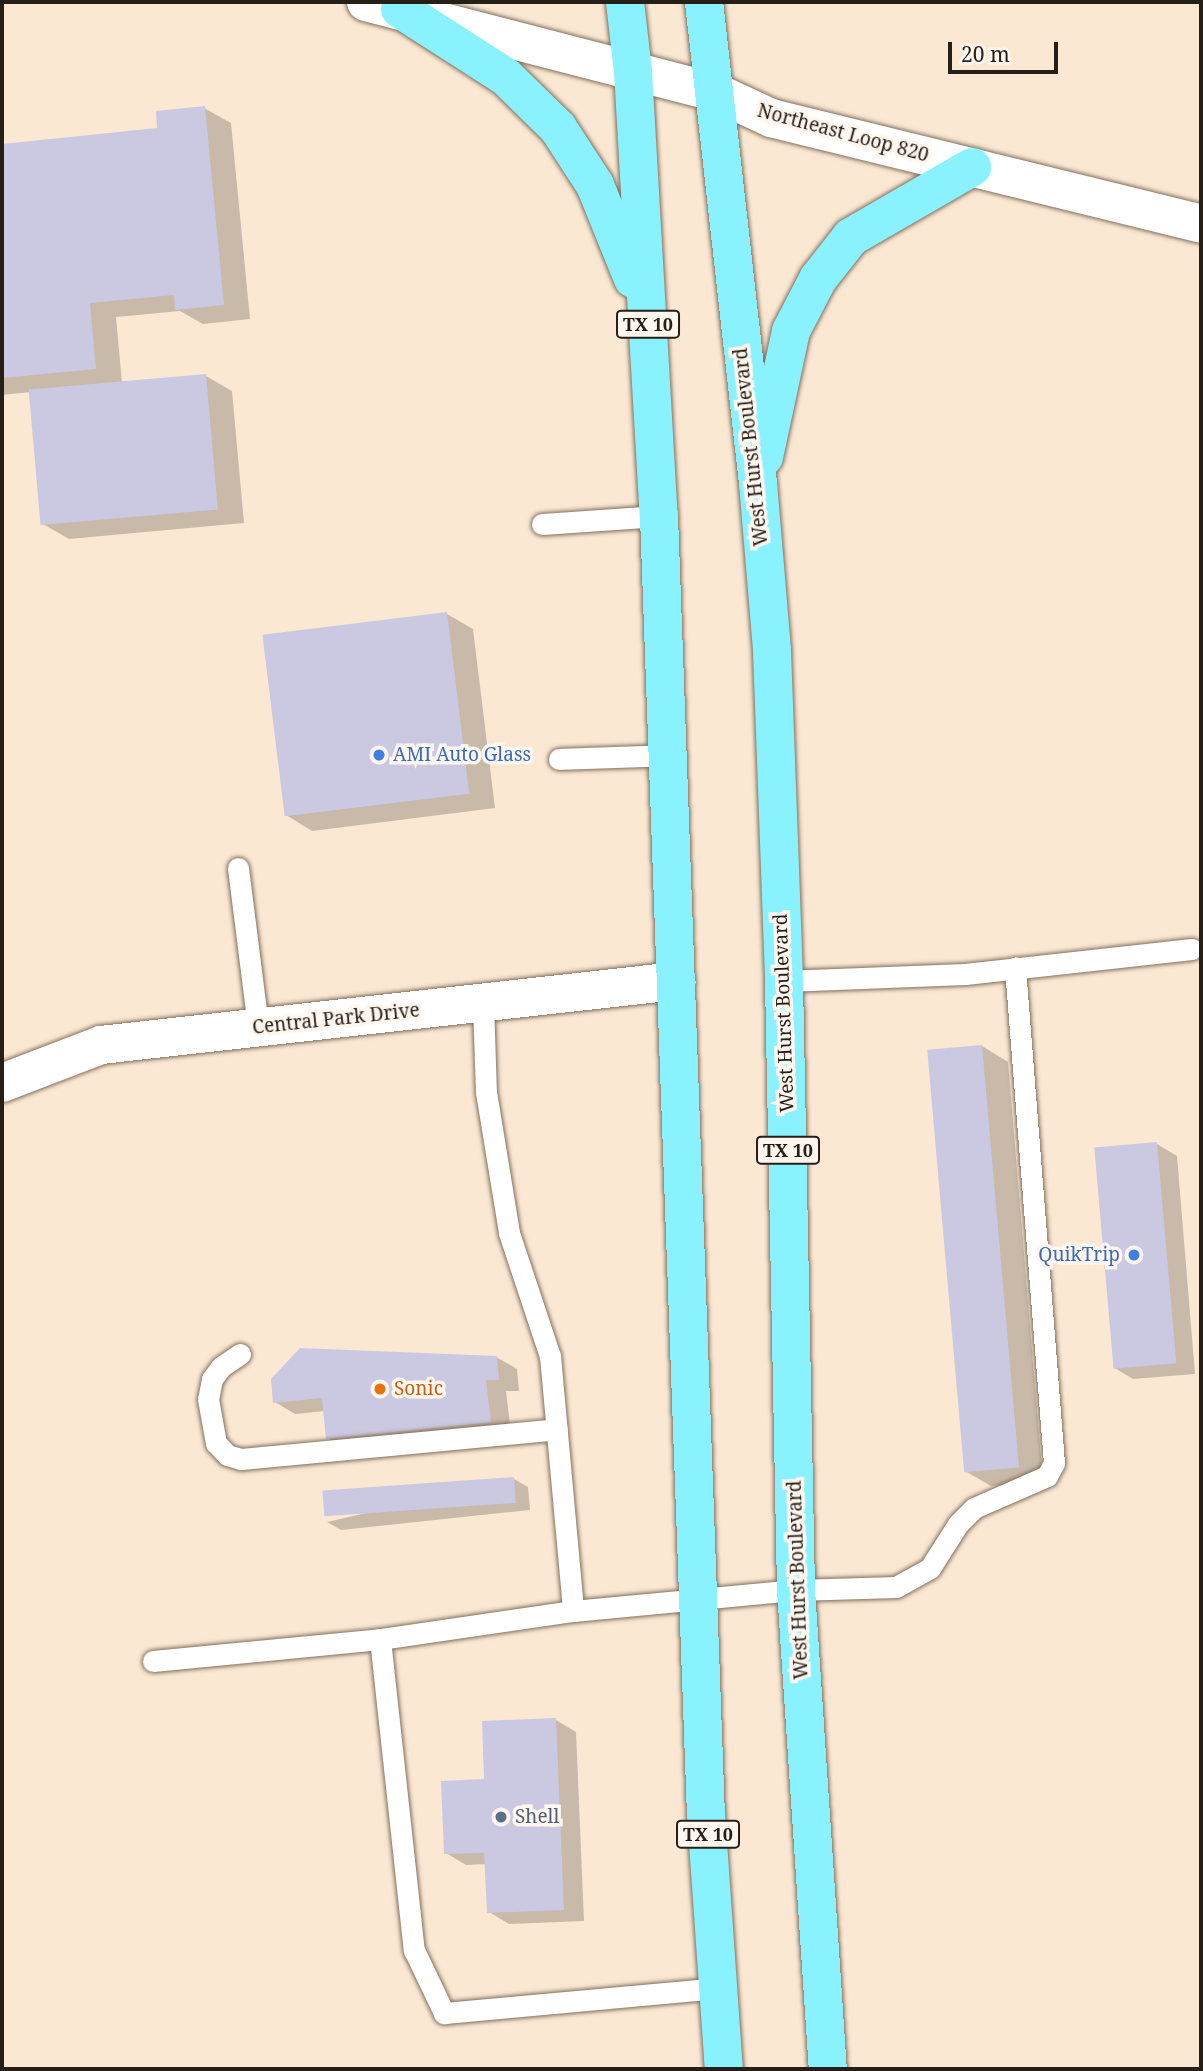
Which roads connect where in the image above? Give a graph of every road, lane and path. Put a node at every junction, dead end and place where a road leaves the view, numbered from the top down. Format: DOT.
graph roads {
  1 [pos="625,2"];
  2 [pos="704,2"];
  3 [pos="400,4"];
  4 [pos="634,71"];
  5 [pos="715,92"];
  6 [pos="972,167"];
  7 [pos="1201,223"];
  8 [pos="649,336"];
  9 [pos="758,483"];
  10 [pos="659,516"];
  11 [pos="542,524"];
  12 [pos="670,755"];
  13 [pos="559,759"];
  14 [pos="238,868"];
  15 [pos="1192,949"];
  16 [pos="1015,968"];
  17 [pos="676,981"];
  18 [pos="784,981"];
  19 [pos="483,1003"];
  20 [pos="258,1027"];
  21 [pos="2,1083"];
  22 [pos="240,1354"];
  23 [pos="557,1429"];
  24 [pos="796,1590"];
  25 [pos="698,1599"];
  26 [pos="573,1611"];
  27 [pos="380,1639"];
  28 [pos="153,1661"];
  29 [pos="718,1988"];
  30 [pos="724,2069"];
  31 [pos="828,2069"];
  1 -- 4 [label="main road"];
  2 -- 5 [label="main road, West Hurst Boulevard / TX 10"];
  3 -- 4 [label="main road, Northeast Loop 820"];
  3 -- 8 [label="main road"];
  4 -- 5 [label="main road, Northeast Loop 820"];
  4 -- 8 [label="main road, TX 10"];
  5 -- 6 [label="main road, Northeast Loop 820"];
  5 -- 9 [label="main road, West Hurst Boulevard / TX 10"];
  6 -- 7 [label="main road, Northeast Loop 820"];
  6 -- 9 [label="main road"];
  8 -- 10 [label="main road, TX 10"];
  9 -- 18 [label="main road, West Hurst Boulevard / TX 10"];
  10 -- 11 [label="lane"];
  10 -- 12 [label="main road, TX 10"];
  12 -- 13 [label="lane"];
  12 -- 17 [label="main road, TX 10"];
  14 -- 20 [label="lane"];
  15 -- 16 [label="lane"];
  16 -- 18 [label="lane"];
  16 -- 24 [label="lane"];
  17 -- 19 [label="main road, Central Park Drive"];
  17 -- 25 [label="main road, TX 10"];
  18 -- 24 [label="main road, West Hurst Boulevard / TX 10"];
  19 -- 20 [label="main road, Central Park Drive"];
  19 -- 23 [label="lane"];
  20 -- 21 [label="main road, Central Park Drive"];
  22 -- 23 [label="lane"];
  23 -- 26 [label="lane"];
  24 -- 25 [label="lane"];
  24 -- 31 [label="main road, West Hurst Boulevard / TX 10"];
  25 -- 26 [label="lane"];
  25 -- 29 [label="main road, TX 10"];
  26 -- 27 [label="lane"];
  27 -- 28 [label="lane"];
  27 -- 29 [label="lane"];
  29 -- 30 [label="main road, TX 10"];
}
